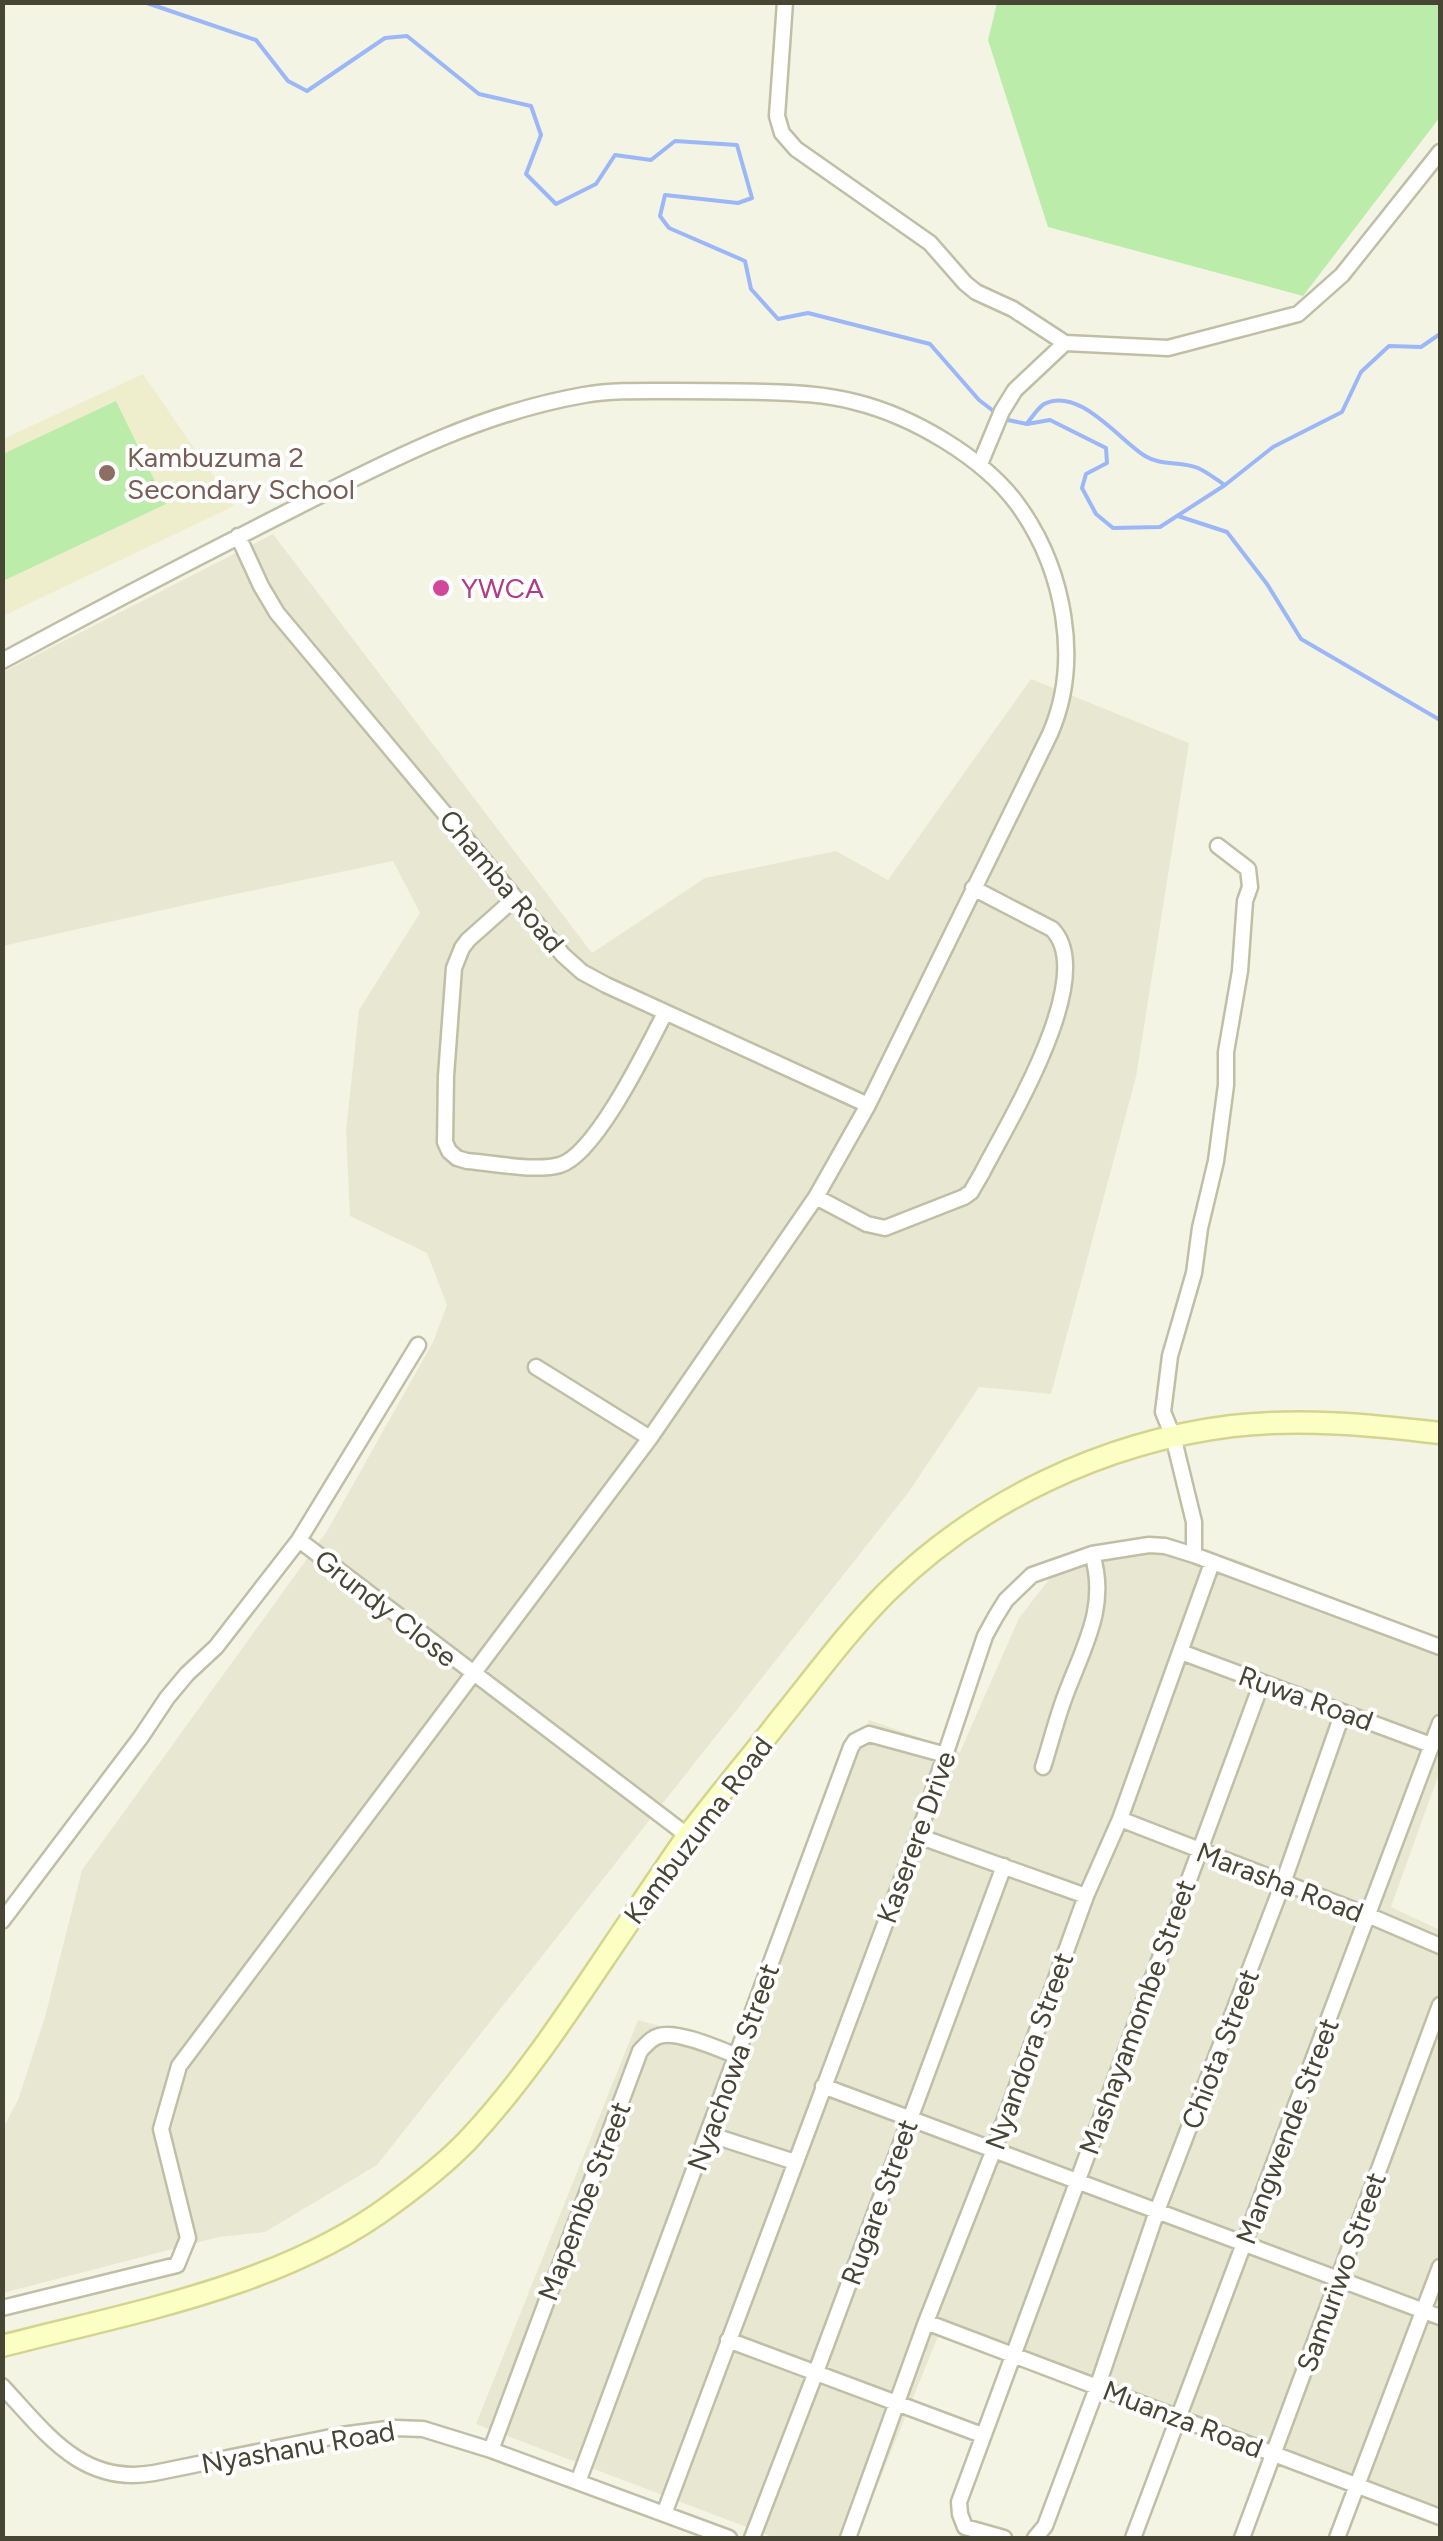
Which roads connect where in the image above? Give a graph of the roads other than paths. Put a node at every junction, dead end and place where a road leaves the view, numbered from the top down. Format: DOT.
graph roads {
  1 [pos="785,2"];
  2 [pos="1440,152"];
  3 [pos="1065,343"];
  4 [pos="980,464"];
  5 [pos="238,536"];
  6 [pos="2,662"];
  7 [pos="1218,846"];
  8 [pos="973,888"];
  9 [pos="514,898"];
  10 [pos="665,1013"];
  11 [pos="868,1105"];
  12 [pos="816,1197"];
  13 [pos="418,1345"];
  14 [pos="536,1368"];
  15 [pos="1440,1433"];
  16 [pos="1174,1436"];
  17 [pos="650,1438"];
  18 [pos="298,1540"];
  19 [pos="1092,1554"];
  20 [pos="1194,1555"];
  21 [pos="1212,1563"];
  22 [pos="1440,1647"];
  23 [pos="1181,1652"];
  24 [pos="474,1675"];
  25 [pos="1262,1682"];
  26 [pos="1343,1712"];
  27 [pos="1440,1723"];
  28 [pos="1432,1744"];
  29 [pos="946,1755"];
  30 [pos="1043,1768"];
  31 [pos="1120,1819"];
  32 [pos="688,1836"];
  33 [pos="918,1836"];
  34 [pos="1198,1851"];
  35 [pos="1004,1866"];
  36 [pos="1283,1883"];
  37 [pos="1086,1896"];
  38 [pos="1370,1916"];
  39 [pos="2,1922"];
  40 [pos="1440,1946"];
  41 [pos="1440,2005"];
  42 [pos="737,2056"];
  43 [pos="823,2086"];
  44 [pos="909,2120"];
  45 [pos="708,2134"];
  46 [pos="993,2152"];
  47 [pos="795,2162"];
  48 [pos="1076,2182"];
  49 [pos="1157,2211"];
  50 [pos="1243,2244"];
  51 [pos="1440,2267"];
  52 [pos="1338,2279"];
  53 [pos="2,2308"];
  54 [pos="1424,2311"];
  55 [pos="1440,2317"];
  56 [pos="926,2322"];
  57 [pos="728,2340"];
  58 [pos="2,2346"];
  59 [pos="1013,2354"];
  60 [pos="816,2372"];
  61 [pos="2,2386"];
  62 [pos="1098,2386"];
  63 [pos="897,2404"];
  64 [pos="1178,2419"];
  65 [pos="982,2436"];
  66 [pos="490,2450"];
  67 [pos="1274,2454"];
  68 [pos="578,2482"];
  69 [pos="1357,2487"];
  70 [pos="664,2514"];
  71 [pos="1440,2517"];
  72 [pos="729,2538"];
  73 [pos="752,2538"];
  74 [pos="848,2538"];
  75 [pos="1004,2538"];
  76 [pos="1034,2538"];
  77 [pos="1133,2538"];
  78 [pos="1242,2538"];
  79 [pos="1337,2538"];
  1 -- 3 [label="street"];
  2 -- 3 [label="street"];
  3 -- 4 [label="street"];
  4 -- 5 [label="street"];
  4 -- 8 [label="street"];
  5 -- 6 [label="street"];
  5 -- 9 [label="street, Chamba Road"];
  7 -- 16 [label="street"];
  8 -- 11 [label="street"];
  8 -- 12 [label="street"];
  9 -- 10 [label="street, Chamba Road"];
  9 -- 10 [label="street"];
  10 -- 11 [label="street, Chamba Road"];
  11 -- 12 [label="street"];
  12 -- 17 [label="street"];
  13 -- 18 [label="street"];
  14 -- 17 [label="street"];
  15 -- 16 [label="main road, Kambuzuma Road"];
  16 -- 20 [label="street"];
  16 -- 32 [label="main road, Kambuzuma Road"];
  17 -- 24 [label="street"];
  18 -- 24 [label="street, Grundy Close"];
  18 -- 39 [label="street"];
  19 -- 20 [label="street, Kaserere Drive"];
  19 -- 29 [label="street, Kaserere Drive"];
  19 -- 30 [label="street"];
  20 -- 21 [label="street, Kaserere Drive"];
  21 -- 22 [label="street, Kaserere Drive"];
  21 -- 23 [label="street, Nyandora Street"];
  23 -- 25 [label="street, Ruwa Road"];
  23 -- 31 [label="street, Nyandora Street"];
  24 -- 32 [label="street, Grundy Close"];
  24 -- 53 [label="street"];
  25 -- 26 [label="street, Ruwa Road"];
  25 -- 34 [label="street, Mashayamombe Street"];
  26 -- 28 [label="street, Ruwa Road"];
  26 -- 36 [label="street, Chiota Street"];
  27 -- 28 [label="street, Mangwende Street"];
  28 -- 38 [label="street, Mangwende Street"];
  29 -- 33 [label="street, Kaserere Drive"];
  29 -- 42 [label="street, Nyachowa Street"];
  31 -- 34 [label="street, Marasha Road"];
  31 -- 37 [label="street, Nyandora Street"];
  32 -- 58 [label="main road, Kambuzuma Road"];
  33 -- 35 [label="street"];
  33 -- 43 [label="street, Kaserere Drive"];
  34 -- 36 [label="street, Marasha Road"];
  34 -- 48 [label="street, Mashayamombe Street"];
  35 -- 37 [label="street"];
  35 -- 44 [label="street, Rugare Street"];
  36 -- 38 [label="street, Marasha Road"];
  36 -- 49 [label="street, Chiota Street"];
  37 -- 46 [label="street, Nyandora Street"];
  38 -- 40 [label="street, Marasha Road"];
  38 -- 50 [label="street, Mangwende Street"];
  41 -- 52 [label="street, Samuriwo Street"];
  42 -- 45 [label="street, Nyachowa Street"];
  42 -- 66 [label="street, Mapembe Street"];
  43 -- 44 [label="street"];
  43 -- 47 [label="street, Kaserere Drive"];
  44 -- 46 [label="street"];
  44 -- 60 [label="street, Rugare Street"];
  45 -- 47 [label="street"];
  45 -- 68 [label="street, Nyachowa Street"];
  46 -- 48 [label="street"];
  46 -- 56 [label="street, Nyandora Street"];
  47 -- 57 [label="street, Kaserere Drive"];
  48 -- 49 [label="street"];
  48 -- 59 [label="street, Mashayamombe Street"];
  49 -- 50 [label="street"];
  49 -- 62 [label="street, Chiota Street"];
  50 -- 52 [label="street"];
  50 -- 64 [label="street, Mangwende Street"];
  51 -- 54 [label="street"];
  52 -- 54 [label="street"];
  52 -- 67 [label="street, Samuriwo Street"];
  54 -- 55 [label="street"];
  54 -- 69 [label="street"];
  56 -- 59 [label="street, Muanza Road"];
  56 -- 63 [label="street, Nyandora Street"];
  57 -- 60 [label="street"];
  57 -- 70 [label="street, Kaserere Drive"];
  59 -- 62 [label="street, Muanza Road"];
  59 -- 65 [label="street, Mashayamombe Street"];
  60 -- 63 [label="street"];
  60 -- 73 [label="street, Rugare Street"];
  61 -- 66 [label="street, Nyashanu Road"];
  62 -- 64 [label="street, Muanza Road"];
  62 -- 76 [label="street, Chiota Street"];
  63 -- 65 [label="street"];
  63 -- 74 [label="street, Nyandora Street"];
  64 -- 67 [label="street, Muanza Road"];
  64 -- 77 [label="street, Mangwende Street"];
  65 -- 75 [label="street, Mashayamombe Street"];
  66 -- 68 [label="street, Nyashanu Road"];
  67 -- 69 [label="street, Muanza Road"];
  67 -- 78 [label="street, Samuriwo Street"];
  68 -- 70 [label="street, Nyashanu Road"];
  69 -- 71 [label="street, Muanza Road"];
  69 -- 79 [label="street"];
  70 -- 72 [label="street, Nyashanu Road"];
}
